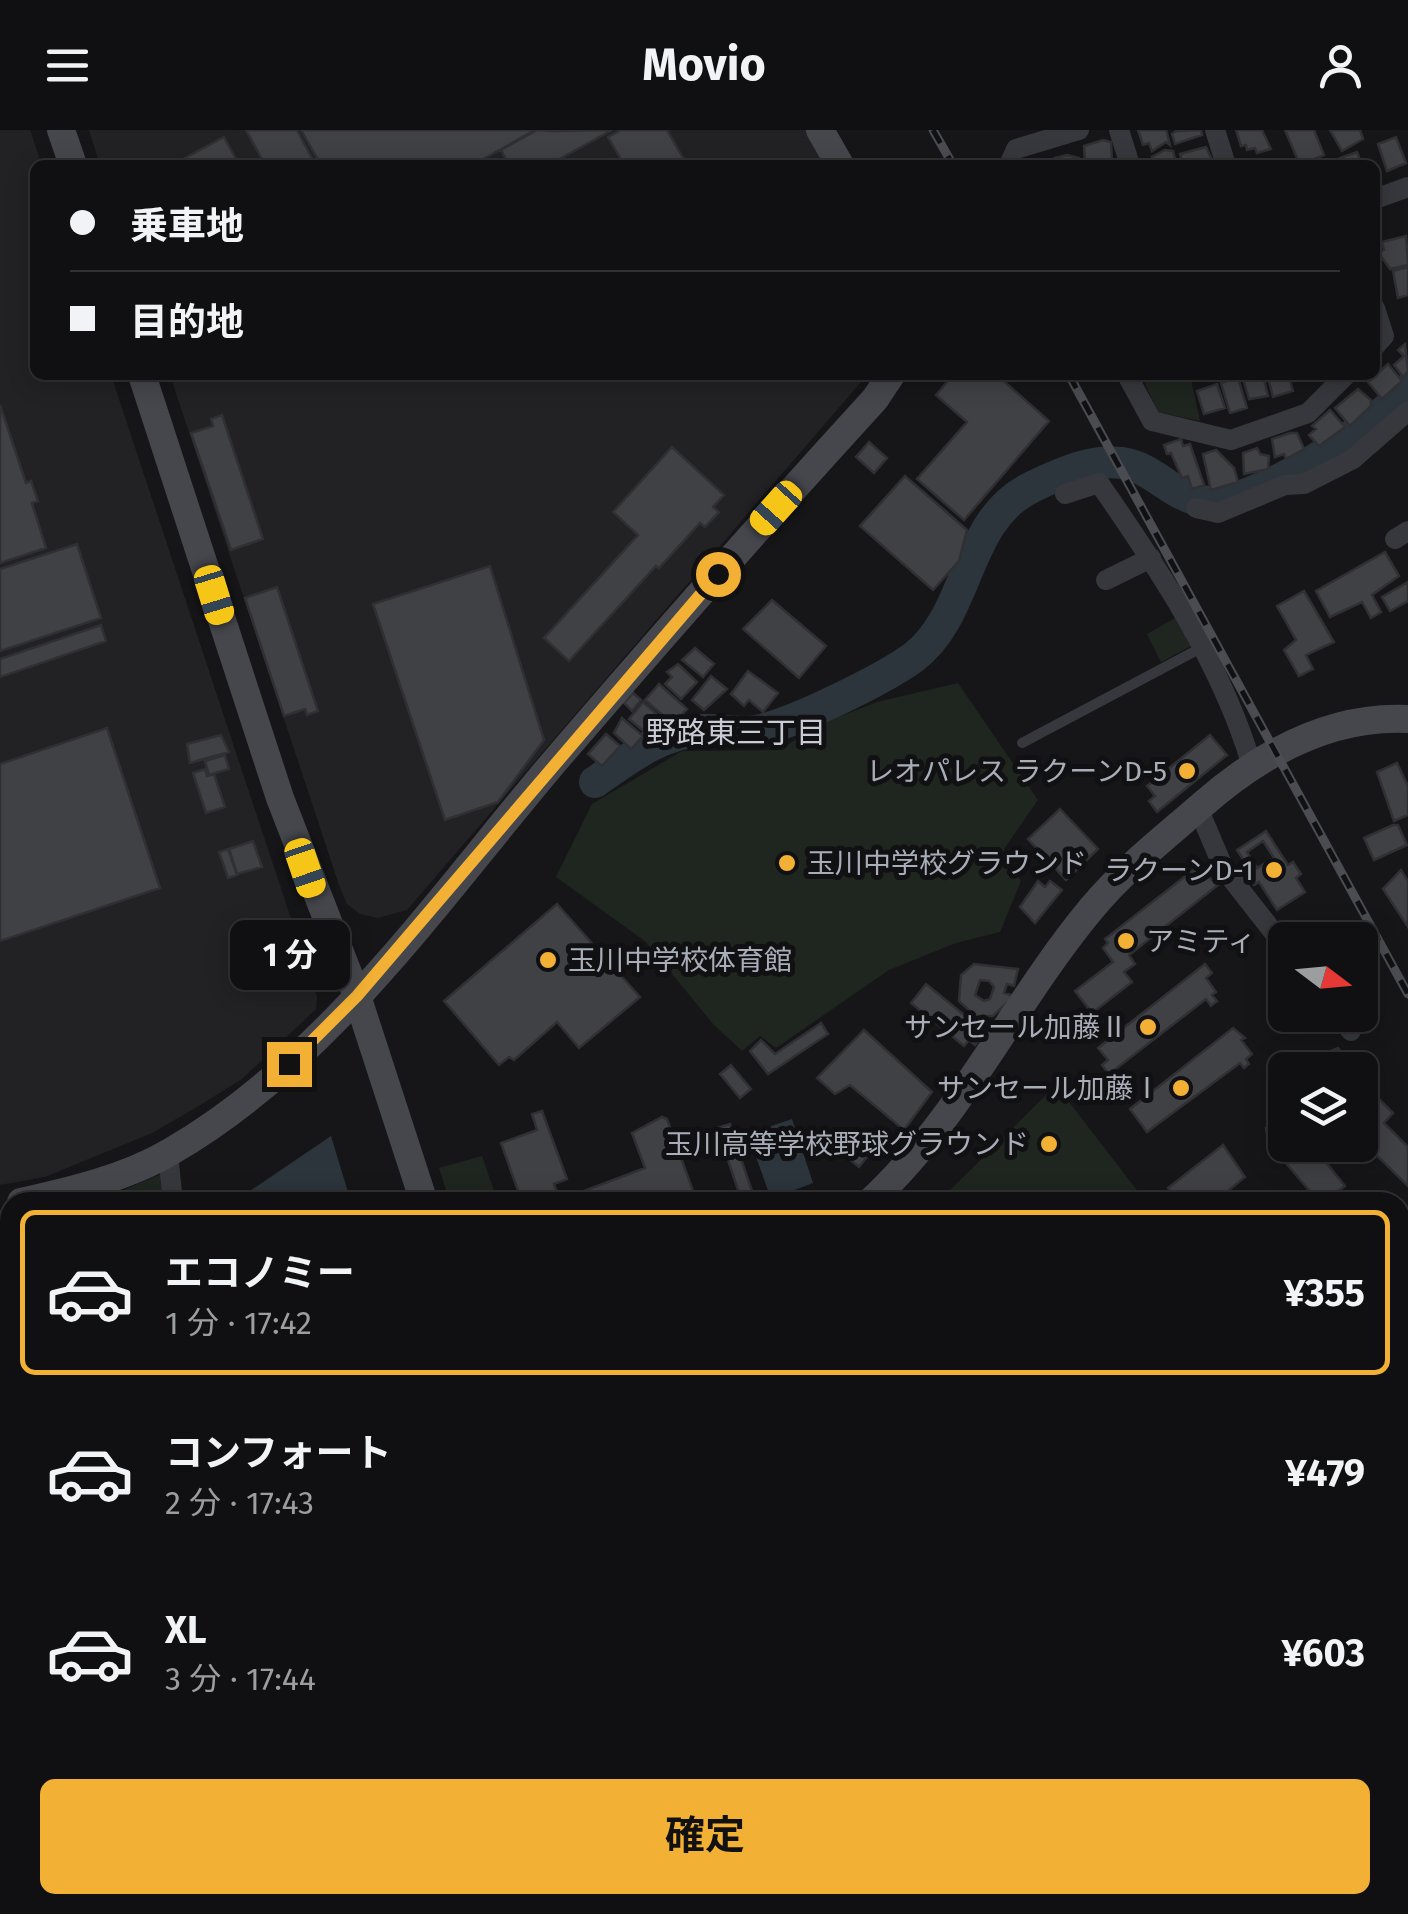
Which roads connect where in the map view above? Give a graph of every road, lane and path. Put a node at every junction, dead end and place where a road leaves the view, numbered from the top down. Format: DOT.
graph roads {
  1 [pos="61,130"];
  2 [pos="820,130"];
  3 [pos="1079,130"];
  4 [pos="1119,130"];
  5 [pos="1215,130"];
  6 [pos="70,160"];
  7 [pos="837,160"];
  8 [pos="1011,160"];
  9 [pos="1128,160"];
  10 [pos="1224,160"];
  11 [pos="1408,187"];
  12 [pos="1380,196"];
  13 [pos="144,380"];
  14 [pos="888,380"];
  15 [pos="1130,380"];
  16 [pos="1341,380"];
  17 [pos="1408,411"];
  18 [pos="1065,494"];
  19 [pos="1196,508"];
  20 [pos="1151,558"];
  21 [pos="1106,580"];
  22 [pos="1199,649"];
  23 [pos="1408,720"];
  24 [pos="1022,743"];
  25 [pos="1252,766"];
  26 [pos="1198,808"];
  27 [pos="1268,925"];
  28 [pos="357,996"];
  29 [pos="168,1154"];
  30 [pos="58,1192"];
  31 [pos="172,1192"];
  32 [pos="421,1192"];
  33 [pos="879,1192"];
  1 -- 6 [label="street"];
  2 -- 7 [label="street"];
  3 -- 8 [label="street"];
  4 -- 9 [label="street"];
  5 -- 10 [label="street"];
  11 -- 12 [label="street"];
  13 -- 28 [label="street"];
  14 -- 28 [label="street"];
  15 -- 16 [label="street"];
  17 -- 19 [label="street"];
  18 -- 20 [label="street"];
  20 -- 21 [label="street"];
  20 -- 22 [label="street"];
  22 -- 24 [label="lane"];
  22 -- 25 [label="street"];
  23 -- 25 [label="street"];
  23 -- 26 [label="street"];
  25 -- 26 [label="street"];
  26 -- 27 [label="street"];
  26 -- 33 [label="street"];
  28 -- 29 [label="street"];
  28 -- 32 [label="street"];
  29 -- 30 [label="street"];
  29 -- 31 [label="street"];
}
